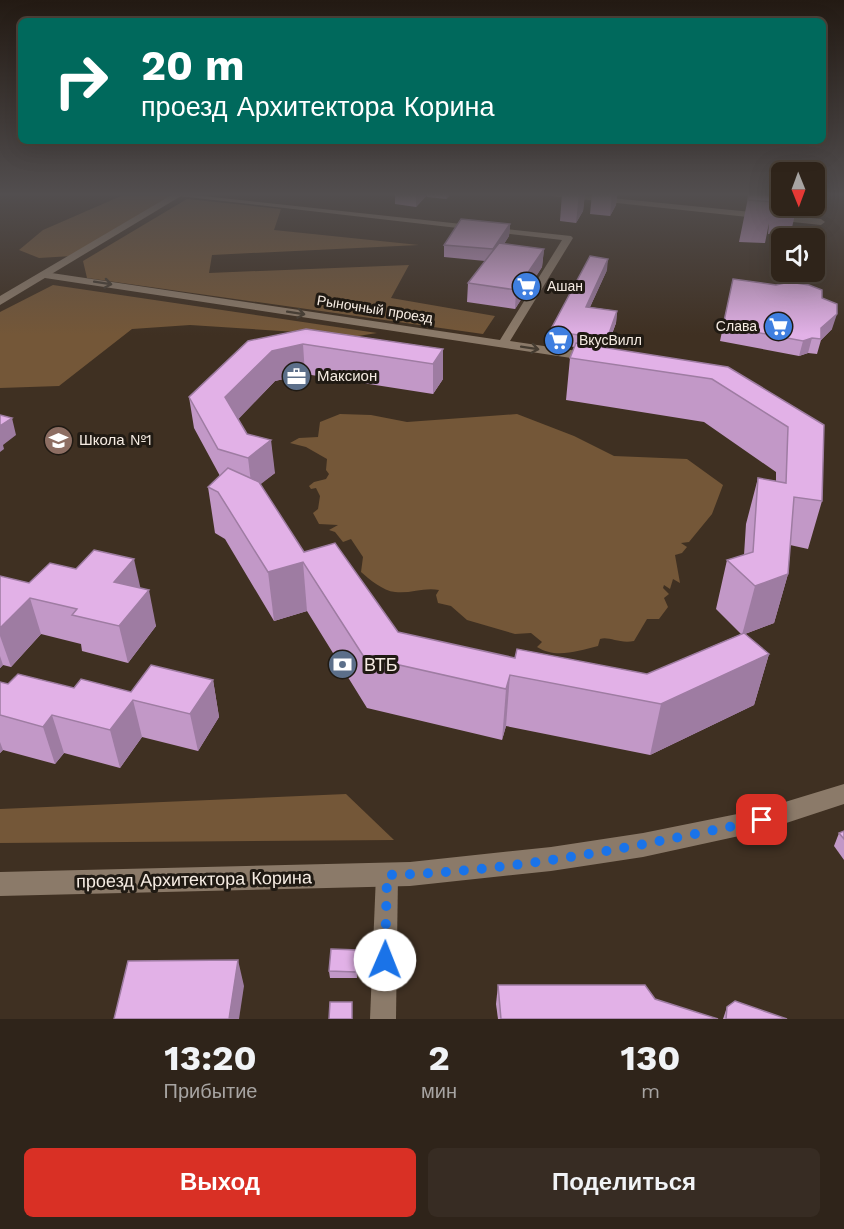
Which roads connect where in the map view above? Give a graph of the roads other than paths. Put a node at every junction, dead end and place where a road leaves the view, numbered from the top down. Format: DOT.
graph roads {
  1 [pos="102,241"];
  2 [pos="566,241"];
  3 [pos="45,275"];
  4 [pos="0,301"];
  5 [pos="503,344"];
  6 [pos="603,359"];
  7 [pos="844,794"];
  8 [pos="387,875"];
  9 [pos="0,884"];
  10 [pos="383,1019"];
  1 -- 3 [label="street"];
  2 -- 5 [label="street"];
  3 -- 4 [label="street"];
  3 -- 5 [label="street, Рыночный проезд, one-way"];
  5 -- 6 [label="street, Рыночный проезд, one-way"];
  7 -- 8 [label="street, проезд Архитектора Корина"];
  8 -- 9 [label="street, проезд Архитектора Корина"];
  8 -- 10 [label="street"];
}
